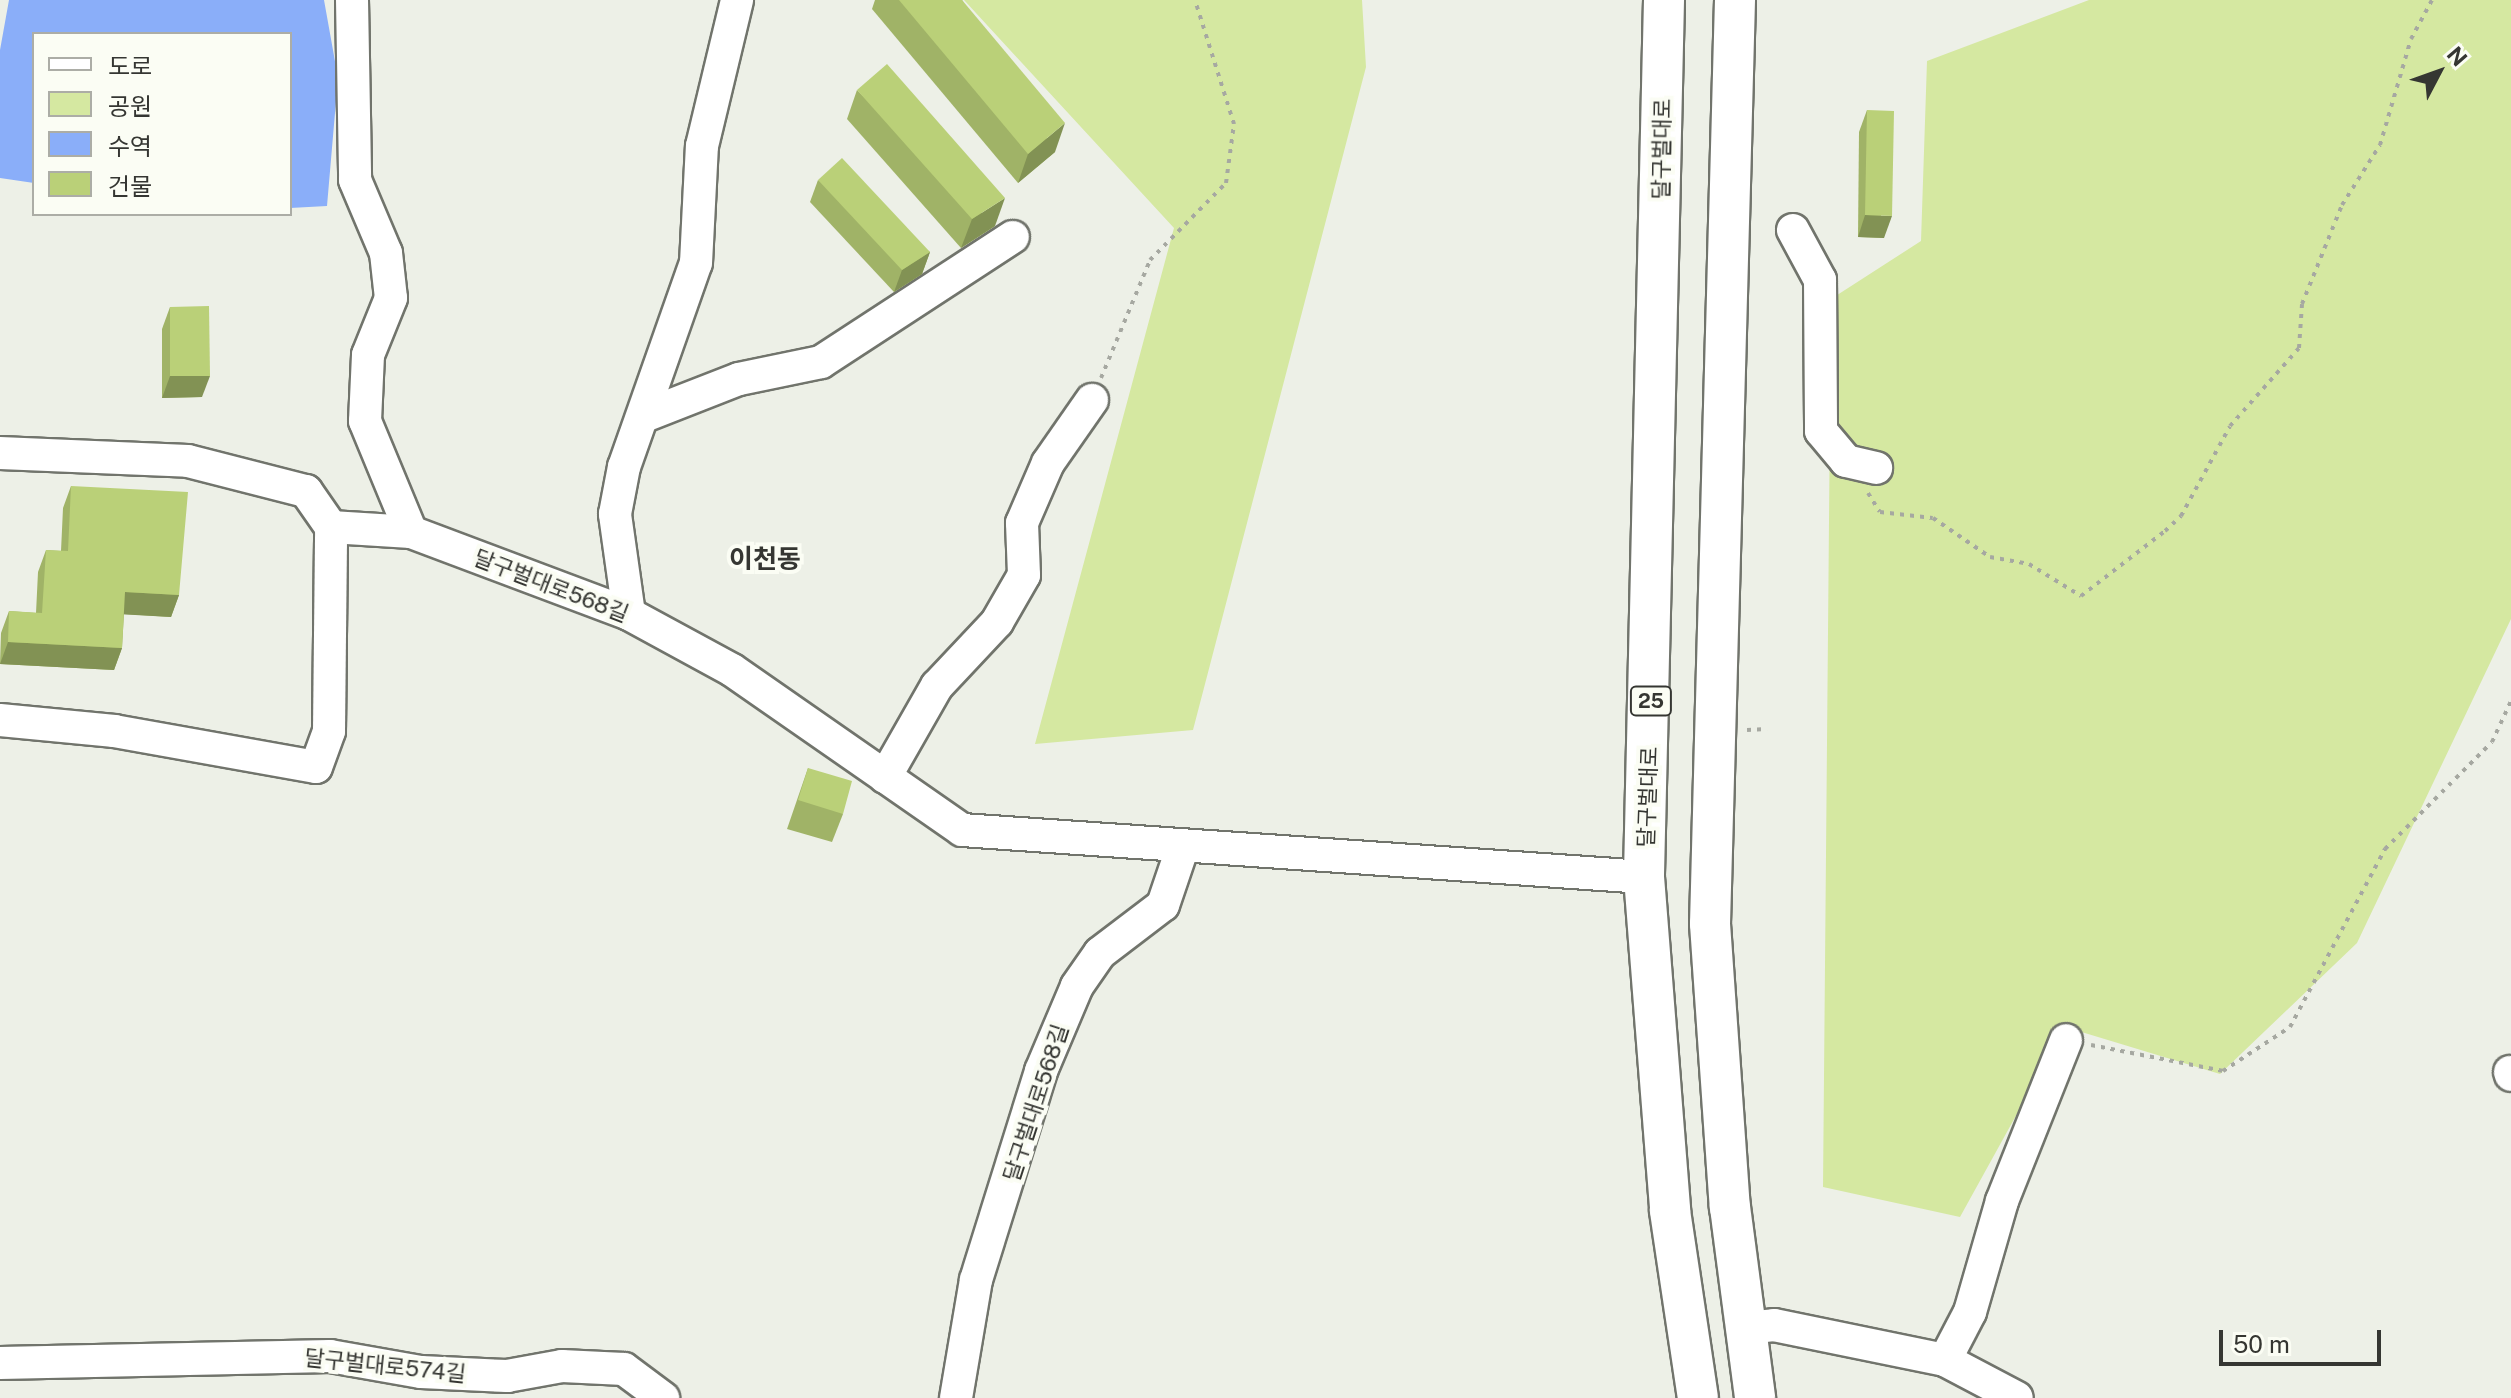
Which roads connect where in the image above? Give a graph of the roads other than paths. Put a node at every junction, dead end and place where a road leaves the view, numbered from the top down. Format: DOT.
graph roads {
  1 [pos="352,0"];
  2 [pos="737,0"];
  3 [pos="1664,0"];
  4 [pos="1735,0"];
  5 [pos="1793,230"];
  6 [pos="1013,237"];
  7 [pos="1092,400"];
  8 [pos="644,416"];
  9 [pos="0,453"];
  10 [pos="1861,465"];
  11 [pos="331,527"];
  12 [pos="411,532"];
  13 [pos="629,614"];
  14 [pos="0,720"];
  15 [pos="885,777"];
  16 [pos="1183,846"];
  17 [pos="1644,877"];
  18 [pos="2066,1040"];
  19 [pos="1746,1328"];
  20 [pos="1945,1360"];
  21 [pos="0,1363"];
  22 [pos="663,1398"];
  23 [pos="956,1398"];
  24 [pos="1698,1398"];
  25 [pos="1755,1398"];
  26 [pos="2017,1398"];
  1 -- 12 [label="street"];
  2 -- 8 [label="street"];
  3 -- 17 [label="main road, 달구벌대로 / 25"];
  4 -- 19 [label="main road"];
  5 -- 10 [label="street"];
  6 -- 8 [label="street"];
  7 -- 15 [label="street"];
  8 -- 13 [label="street"];
  9 -- 11 [label="street"];
  11 -- 12 [label="street, 달구벌대로568길"];
  11 -- 14 [label="street"];
  12 -- 13 [label="street, 달구벌대로568길"];
  13 -- 15 [label="street, 달구벌대로568길"];
  15 -- 16 [label="street, 달구벌대로568길"];
  16 -- 17 [label="street, 달구벌대로568길"];
  16 -- 23 [label="street, 달구벌대로568길"];
  17 -- 24 [label="main road, 달구벌대로 / 25"];
  18 -- 20 [label="street"];
  19 -- 20 [label="street"];
  19 -- 25 [label="main road"];
  20 -- 26 [label="street"];
  21 -- 22 [label="street, 달구벌대로574길"];
}
